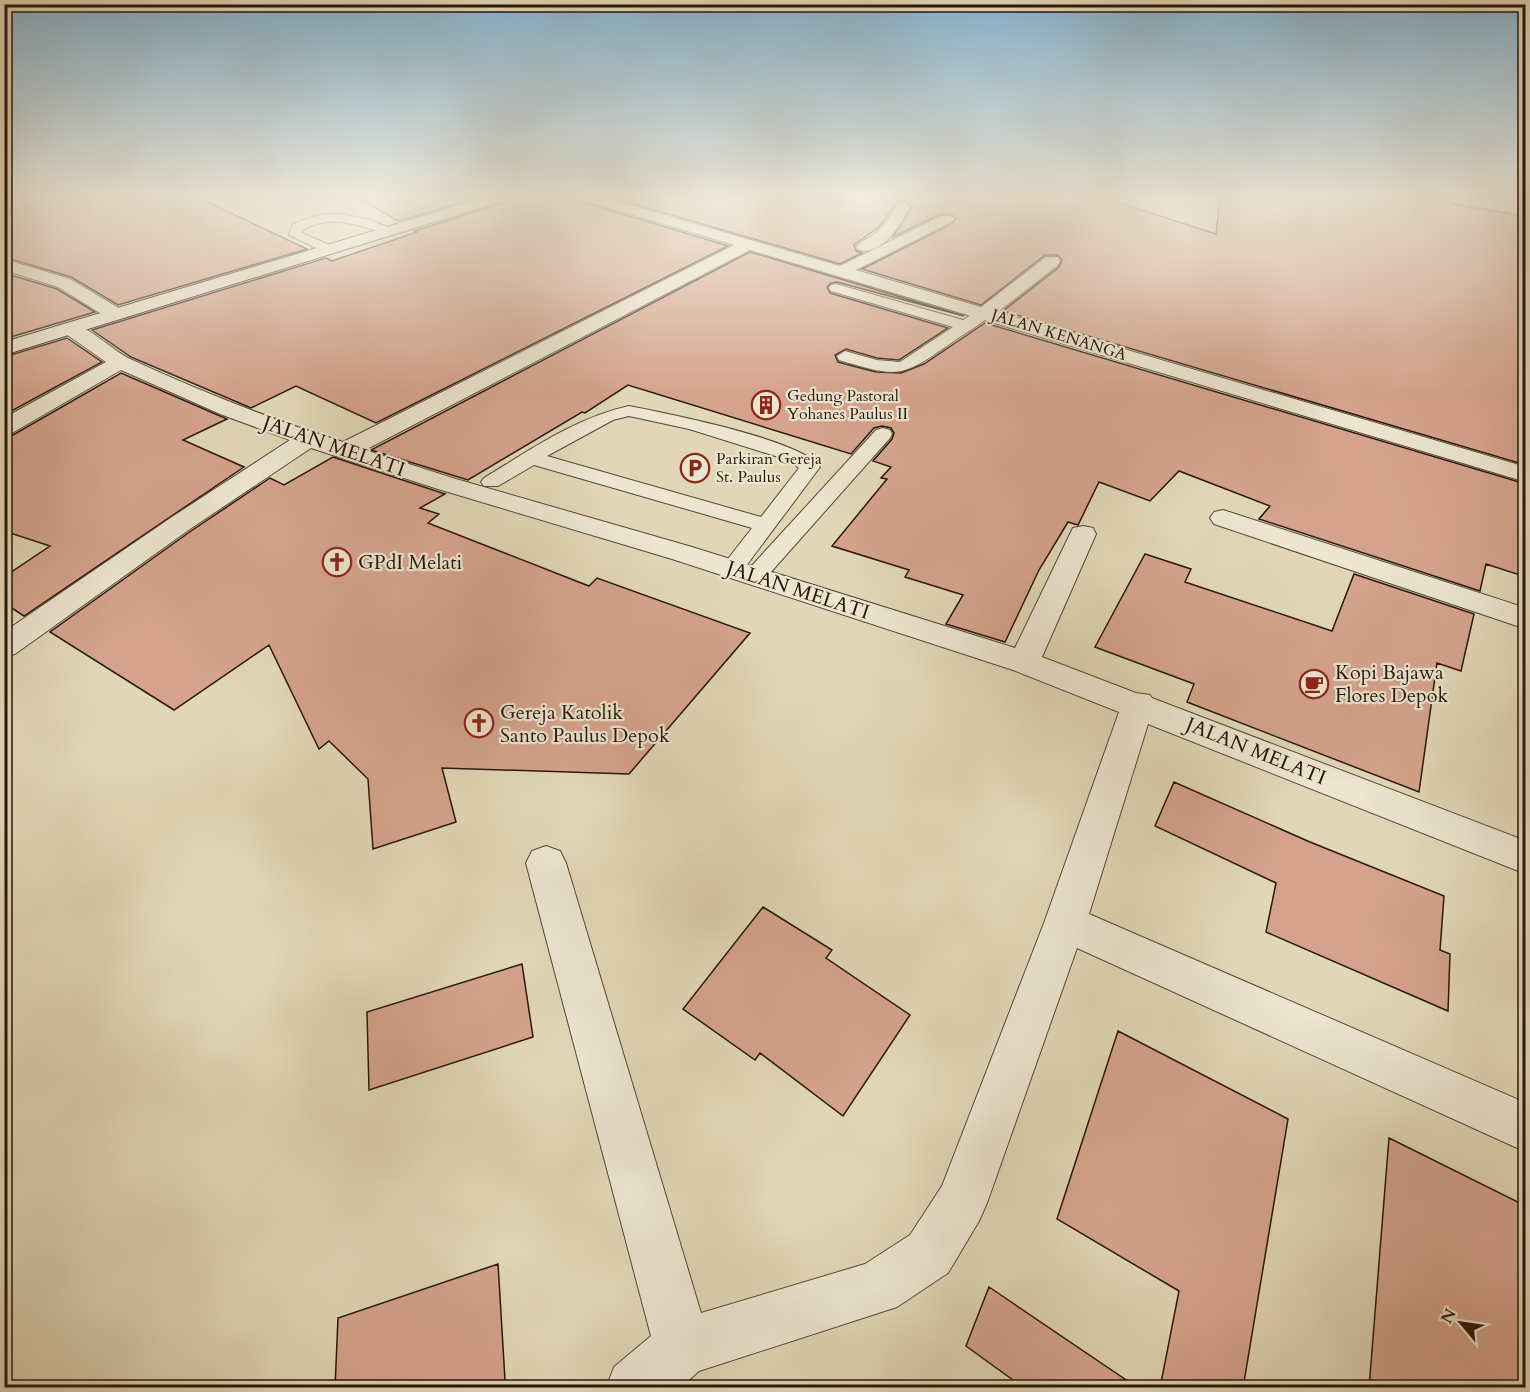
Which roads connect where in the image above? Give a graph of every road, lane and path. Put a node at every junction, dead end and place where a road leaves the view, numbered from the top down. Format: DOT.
graph roads {
  1 [pos="282,263"];
  2 [pos="710,263"];
  3 [pos="809,263"];
  4 [pos="851,263"];
  5 [pos="857,263"];
  6 [pos="1049,263"];
  7 [pos="4,264"];
  8 [pos="839,272"];
  9 [pos="984,313"];
  10 [pos="116,314"];
  11 [pos="966,326"];
  12 [pos="70,328"];
  13 [pos="4,348"];
  14 [pos="845,356"];
  15 [pos="120,362"];
  16 [pos="4,428"];
  17 [pos="883,434"];
  18 [pos="308,439"];
  19 [pos="344,451"];
  20 [pos="532,458"];
  21 [pos="1526,475"];
  22 [pos="483,487"];
  23 [pos="1223,518"];
  24 [pos="766,525"];
  25 [pos="1083,534"];
  26 [pos="743,573"];
  27 [pos="1526,619"];
  28 [pos="4,647"];
  29 [pos="1024,662"];
  30 [pos="1138,704"];
  31 [pos="1526,858"];
  32 [pos="546,862"];
  33 [pos="1065,923"];
  34 [pos="1526,1128"];
  35 [pos="683,1347"];
  36 [pos="635,1388"];
  1 -- 10 [label="street"];
  2 -- 19 [label="street"];
  3 -- 8 [label="street, JALAN KENANGA"];
  4 -- 8 [label="street"];
  5 -- 8 [label="street"];
  6 -- 9 [label="street"];
  7 -- 10 [label="street"];
  8 -- 9 [label="street, JALAN KENANGA"];
  8 -- 11 [label="lane"];
  9 -- 11 [label="lane"];
  9 -- 21 [label="street, JALAN KENANGA"];
  10 -- 12 [label="street"];
  11 -- 14 [label="lane"];
  12 -- 13 [label="street"];
  12 -- 15 [label="street, JALAN MELATI"];
  15 -- 16 [label="street"];
  15 -- 18 [label="street, JALAN MELATI"];
  17 -- 26 [label="lane"];
  18 -- 19 [label="street, JALAN MELATI"];
  18 -- 28 [label="street"];
  19 -- 22 [label="street, JALAN MELATI"];
  20 -- 22 [label="lane"];
  20 -- 24 [label="lane"];
  20 -- 24 [label="lane"];
  22 -- 26 [label="street, JALAN MELATI"];
  23 -- 27 [label="street"];
  24 -- 26 [label="lane"];
  25 -- 29 [label="street"];
  26 -- 29 [label="street, JALAN MELATI"];
  29 -- 30 [label="street, JALAN MELATI"];
  30 -- 31 [label="street, JALAN MELATI"];
  30 -- 33 [label="street"];
  32 -- 35 [label="street"];
  33 -- 34 [label="street"];
  33 -- 35 [label="street"];
  35 -- 36 [label="street"];
}
